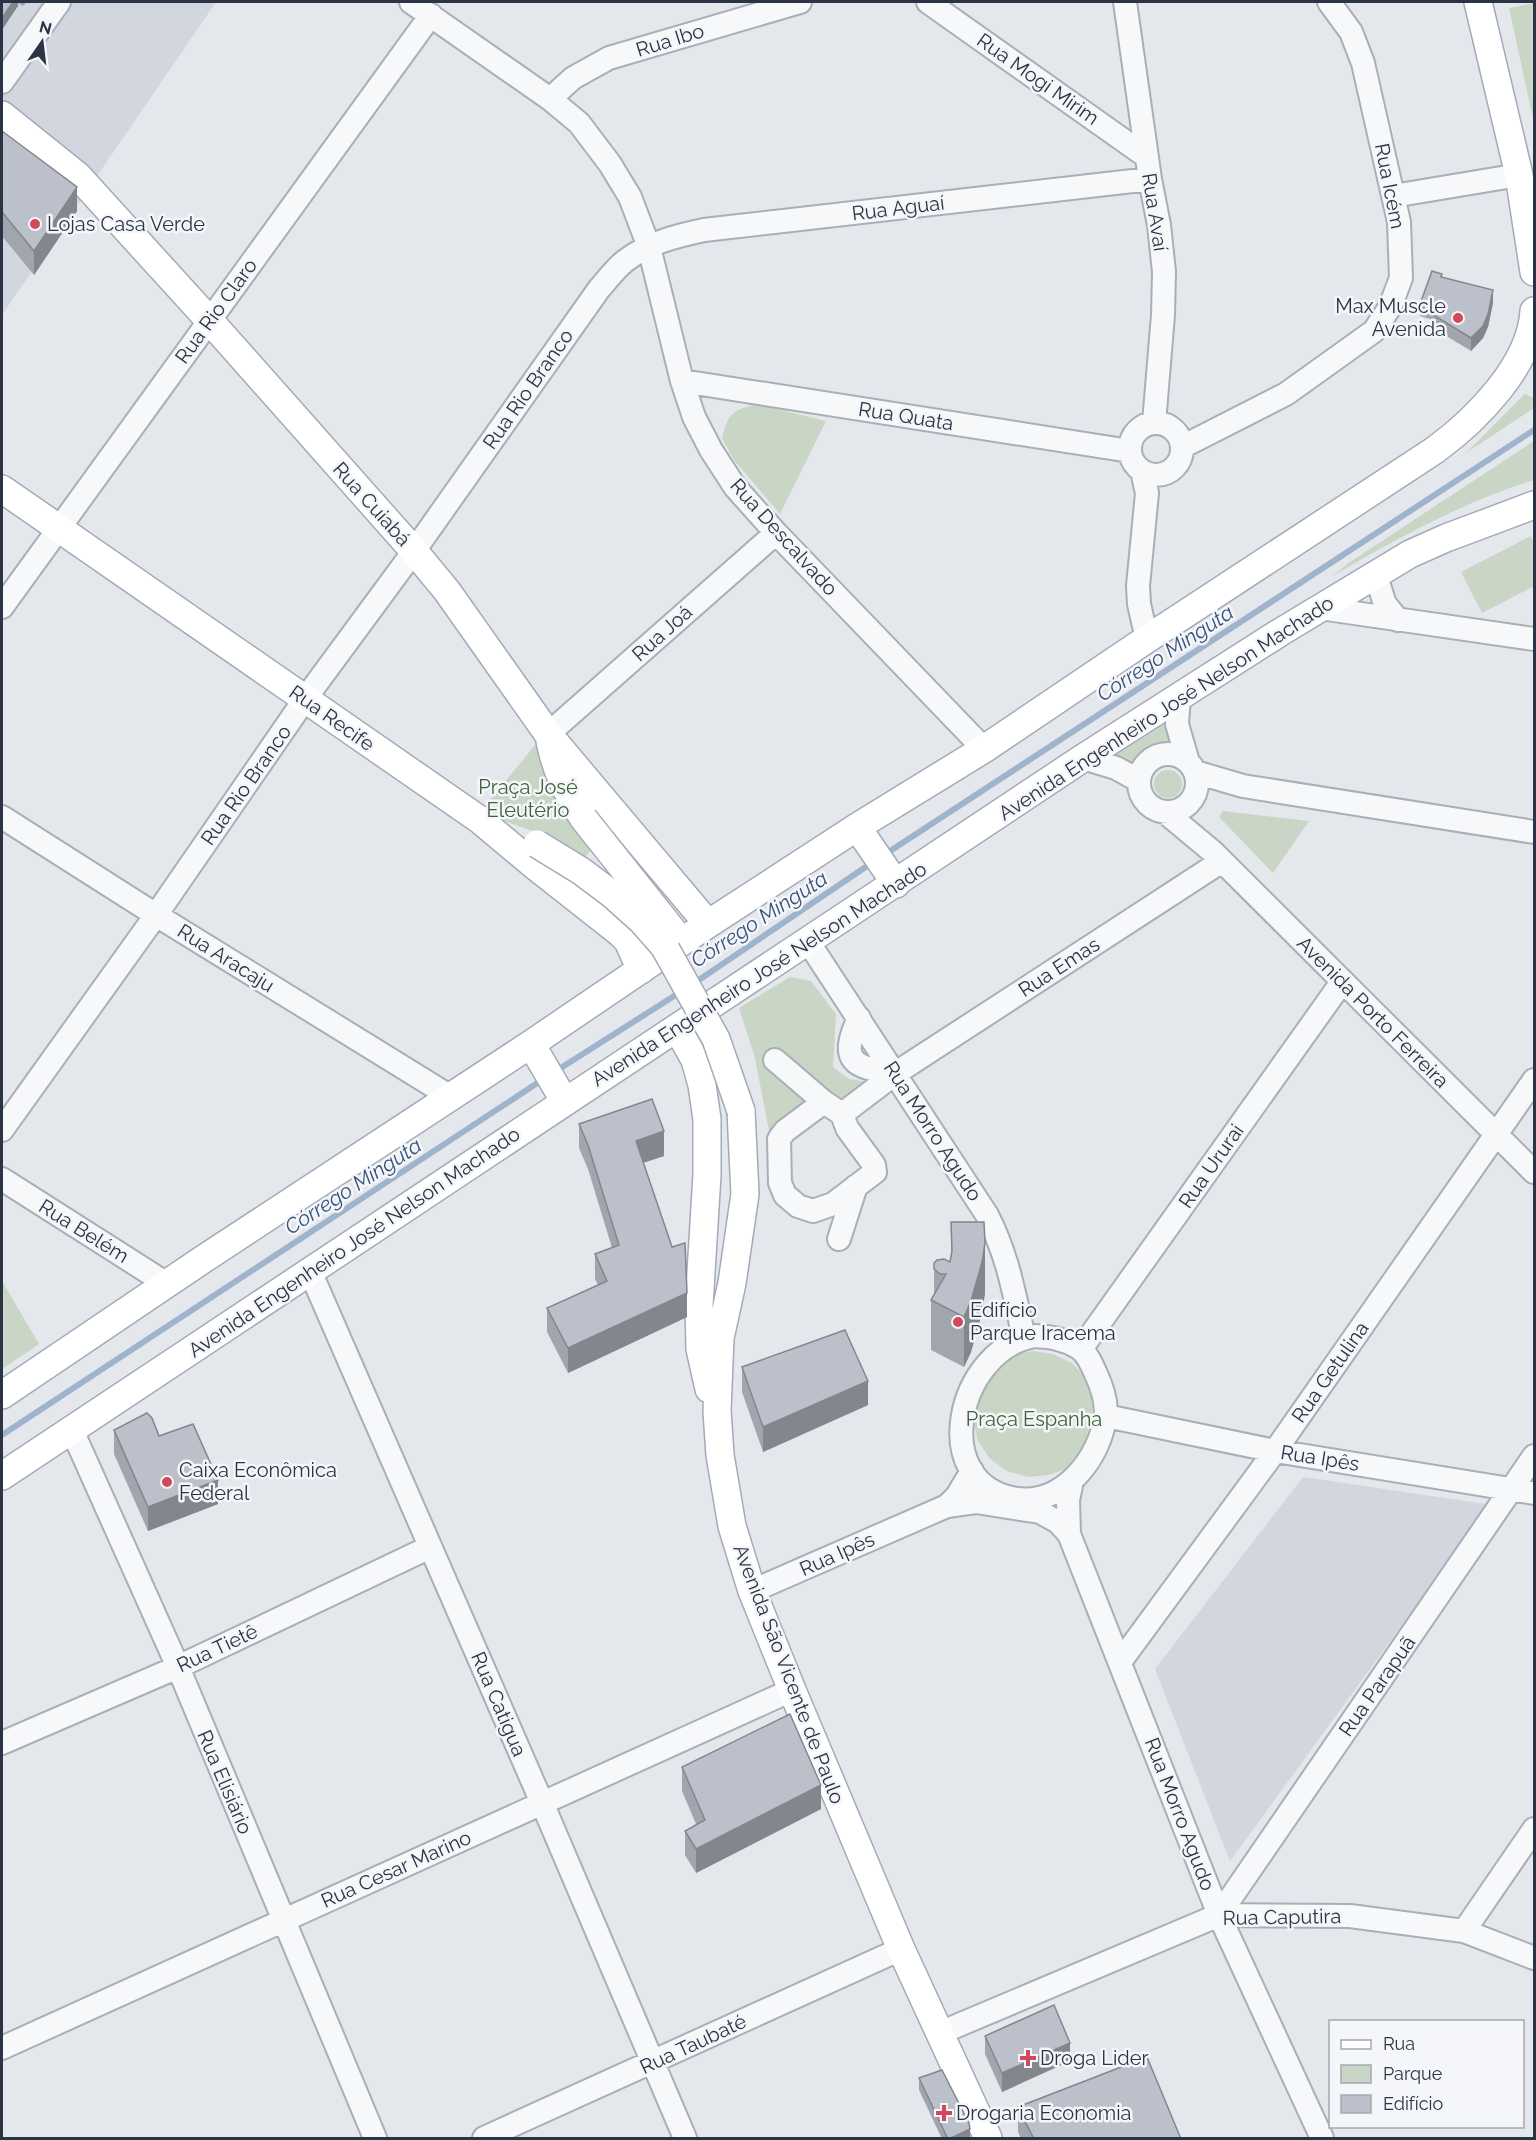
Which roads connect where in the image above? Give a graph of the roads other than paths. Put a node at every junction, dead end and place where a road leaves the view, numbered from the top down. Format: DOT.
graph roads {
  1 [pos="60,2"];
  2 [pos="411,2"];
  3 [pos="800,2"];
  4 [pos="928,2"];
  5 [pos="1125,2"];
  6 [pos="1329,2"];
  7 [pos="1478,2"];
  8 [pos="431,15"];
  9 [pos="2,82"];
  10 [pos="550,99"];
  11 [pos="2,116"];
  12 [pos="1148,168"];
  13 [pos="1519,175"];
  14 [pos="1394,196"];
  15 [pos="649,247"];
  16 [pos="1534,272"];
  17 [pos="209,320"];
  18 [pos="1534,327"];
  19 [pos="682,381"];
  20 [pos="1154,423"];
  21 [pos="1182,447"];
  22 [pos="1130,451"];
  23 [pos="1153,472"];
  24 [pos="2,489"];
  25 [pos="1534,505"];
  26 [pos="58,530"];
  27 [pos="776,533"];
  28 [pos="414,551"];
  29 [pos="1376,576"];
  30 [pos="2,607"];
  31 [pos="1320,608"];
  32 [pos="1398,620"];
  33 [pos="1147,639"];
  34 [pos="1534,639"];
  35 [pos="1179,696"];
  36 [pos="305,699"];
  37 [pos="549,734"];
  38 [pos="984,749"];
  39 [pos="1083,758"];
  40 [pos="1138,780"];
  41 [pos="1192,782"];
  42 [pos="1165,812"];
  43 [pos="2,817"];
  44 [pos="480,820"];
  45 [pos="1534,832"];
  46 [pos="864,837"];
  47 [pos="1217,856"];
  48 [pos="891,877"];
  49 [pos="156,915"];
  50 [pos="708,924"];
  51 [pos="807,940"];
  52 [pos="641,970"];
  53 [pos="1342,982"];
  54 [pos="677,1028"];
  55 [pos="537,1054"];
  56 [pos="775,1060"];
  57 [pos="896,1073"];
  58 [pos="1534,1080"];
  59 [pos="561,1094"];
  60 [pos="451,1096"];
  61 [pos="833,1108"];
  62 [pos="741,1111"];
  63 [pos="2,1130"];
  64 [pos="1496,1133"];
  65 [pos="1534,1173"];
  66 [pos="2,1179"];
  67 [pos="856,1186"];
  68 [pos="839,1239"];
  69 [pos="309,1271"];
  70 [pos="167,1284"];
  71 [pos="1024,1338"];
  72 [pos="1081,1349"];
  73 [pos="2,1395"];
  74 [pos="717,1412"];
  75 [pos="1106,1416"];
  76 [pos="71,1428"];
  77 [pos="1275,1451"];
  78 [pos="1534,1456"];
  79 [pos="972,1471"];
  80 [pos="2,1476"];
  81 [pos="1072,1481"];
  82 [pos="1524,1491"];
  83 [pos="948,1506"];
  84 [pos="1069,1534"];
  85 [pos="430,1547"];
  86 [pos="752,1591"];
  87 [pos="1120,1662"];
  88 [pos="178,1667"];
  89 [pos="792,1690"];
  90 [pos="2,1743"];
  91 [pos="543,1805"];
  92 [pos="1534,1829"];
  93 [pos="1219,1915"];
  94 [pos="282,1919"];
  95 [pos="1464,1931"];
  96 [pos="901,1949"];
  97 [pos="1534,1958"];
  98 [pos="940,2033"];
  99 [pos="2,2048"];
  100 [pos="651,2063"];
  101 [pos="375,2139"];
  102 [pos="484,2139"];
  103 [pos="685,2139"];
  104 [pos="988,2139"];
  105 [pos="1322,2139"];
  1 -- 9 [label="street"];
  2 -- 8 [label="street, Rua Descalvado"];
  3 -- 10 [label="street, Rua Ibo"];
  4 -- 12 [label="street, Rua Mogi Mirim"];
  5 -- 12 [label="street, Rua Avaí"];
  6 -- 14 [label="street, Rua Icém"];
  7 -- 13 [label="main road"];
  8 -- 10 [label="street, Rua Descalvado"];
  8 -- 17 [label="street, Rua Rio Claro"];
  10 -- 15 [label="street, Rua Descalvado"];
  11 -- 17 [label="main road, Rua Cuiabá"];
  12 -- 15 [label="street, Rua Aguaí"];
  12 -- 20 [label="street, Rua Avaí"];
  13 -- 14 [label="street"];
  13 -- 16 [label="main road"];
  14 -- 21 [label="street, Rua Icém"];
  15 -- 19 [label="street, Rua Descalvado"];
  15 -- 28 [label="street, Rua Rio Branco"];
  17 -- 26 [label="street, Rua Rio Claro"];
  17 -- 28 [label="main road, Rua Cuiabá"];
  18 -- 33 [label="main road"];
  19 -- 22 [label="street, Rua Quata"];
  19 -- 27 [label="street, Rua Descalvado"];
  20 -- 21 [label="street"];
  20 -- 22 [label="street"];
  21 -- 23 [label="street"];
  22 -- 23 [label="street"];
  23 -- 33 [label="street"];
  24 -- 26 [label="main road, Rua Recife"];
  25 -- 29 [label="main road, Avenida Engenheiro José Nelson Machado"];
  26 -- 30 [label="street, Rua Rio Claro"];
  26 -- 36 [label="main road, Rua Recife"];
  27 -- 37 [label="street, Rua Joá"];
  27 -- 38 [label="street, Rua Descalvado"];
  28 -- 36 [label="street, Rua Rio Branco"];
  28 -- 37 [label="main road, Rua Cuiabá"];
  29 -- 31 [label="main road, Avenida Engenheiro José Nelson Machado"];
  29 -- 32 [label="street"];
  31 -- 32 [label="street"];
  31 -- 35 [label="main road, Avenida Engenheiro José Nelson Machado"];
  32 -- 34 [label="street"];
  33 -- 38 [label="main road"];
  35 -- 39 [label="main road, Avenida Engenheiro José Nelson Machado"];
  35 -- 41 [label="street, Avenida Porto Ferreira"];
  36 -- 44 [label="main road, Rua Recife"];
  36 -- 49 [label="street, Rua Rio Branco"];
  37 -- 50 [label="main road, Rua Cuiabá"];
  37 -- 62 [label="main road, Avenida São Vicente de Paulo, bridge"];
  38 -- 46 [label="main road"];
  39 -- 40 [label="street"];
  39 -- 48 [label="main road, Avenida Engenheiro José Nelson Machado"];
  40 -- 41 [label="street"];
  40 -- 42 [label="street"];
  41 -- 42 [label="street"];
  41 -- 45 [label="street"];
  41 -- 47 [label="street, Avenida Porto Ferreira"];
  42 -- 47 [label="street, Avenida Porto Ferreira"];
  43 -- 49 [label="street, Rua Aracaju"];
  44 -- 52 [label="main road, Rua Recife"];
  44 -- 62 [label="main road, Avenida São Vicente de Paulo, bridge"];
  46 -- 48 [label="main road"];
  46 -- 50 [label="main road"];
  47 -- 53 [label="street, Avenida Porto Ferreira"];
  47 -- 57 [label="street, Rua Emas"];
  48 -- 51 [label="main road, Avenida Engenheiro José Nelson Machado"];
  49 -- 60 [label="street, Rua Aracaju"];
  49 -- 63 [label="street, Rua Rio Branco"];
  50 -- 52 [label="main road"];
  51 -- 54 [label="main road, Avenida Engenheiro José Nelson Machado"];
  51 -- 57 [label="street, Rua Morro Agudo"];
  52 -- 55 [label="main road"];
  53 -- 64 [label="street, Avenida Porto Ferreira"];
  53 -- 72 [label="street, Rua Ururai"];
  54 -- 59 [label="main road, Avenida Engenheiro José Nelson Machado"];
  54 -- 74 [label="main road"];
  55 -- 59 [label="main road"];
  55 -- 60 [label="main road"];
  56 -- 61 [label="street"];
  57 -- 61 [label="street, Rua Emas"];
  57 -- 71 [label="street, Rua Morro Agudo"];
  58 -- 64 [label="street, Rua Getulina"];
  59 -- 69 [label="main road, Avenida Engenheiro José Nelson Machado"];
  60 -- 70 [label="main road"];
  61 -- 67 [label="street"];
  61 -- 67 [label="street"];
  62 -- 74 [label="main road, Avenida São Vicente de Paulo"];
  64 -- 65 [label="street, Avenida Porto Ferreira"];
  64 -- 77 [label="street, Rua Getulina"];
  66 -- 70 [label="street, Rua Belém"];
  67 -- 68 [label="street"];
  69 -- 76 [label="main road, Avenida Engenheiro José Nelson Machado"];
  69 -- 85 [label="street, Rua Catigua"];
  70 -- 73 [label="main road"];
  71 -- 72 [label="street"];
  71 -- 79 [label="street"];
  72 -- 75 [label="street"];
  74 -- 86 [label="main road, Avenida São Vicente de Paulo"];
  75 -- 77 [label="street, Rua Ipês"];
  75 -- 81 [label="street"];
  76 -- 80 [label="main road, Avenida Engenheiro José Nelson Machado"];
  76 -- 88 [label="street, Rua Elisiário"];
  77 -- 82 [label="street, Rua Ipês"];
  77 -- 87 [label="street, Rua Getulina"];
  78 -- 82 [label="street, Rua Parapuã"];
  79 -- 81 [label="street"];
  79 -- 83 [label="street"];
  81 -- 84 [label="street, Rua Morro Agudo"];
  82 -- 93 [label="street, Rua Parapuã"];
  83 -- 84 [label="street"];
  83 -- 86 [label="street, Rua Ipês"];
  84 -- 87 [label="street, Rua Morro Agudo"];
  85 -- 88 [label="street, Rua Tietê"];
  85 -- 91 [label="street, Rua Catigua"];
  86 -- 89 [label="main road, Avenida São Vicente de Paulo"];
  87 -- 93 [label="street, Rua Morro Agudo"];
  88 -- 90 [label="street, Rua Tietê"];
  88 -- 94 [label="street, Rua Elisiário"];
  89 -- 91 [label="street, Rua Cesar Marino"];
  89 -- 96 [label="main road, Avenida São Vicente de Paulo"];
  91 -- 94 [label="street, Rua Cesar Marino"];
  91 -- 100 [label="street, Rua Catigua"];
  92 -- 95 [label="street"];
  93 -- 95 [label="street, Rua Caputira"];
  93 -- 98 [label="street, Rua Caputira"];
  93 -- 105 [label="street, Rua Morro Agudo"];
  94 -- 99 [label="street, Rua Cesar Marino"];
  94 -- 101 [label="street, Rua Elisiário"];
  95 -- 97 [label="street, Rua Caputira"];
  96 -- 98 [label="main road, Avenida São Vicente de Paulo"];
  96 -- 100 [label="street, Rua Taubaté"];
  98 -- 104 [label="main road, Avenida São Vicente de Paulo"];
  100 -- 102 [label="street, Rua Taubaté"];
  100 -- 103 [label="street, Rua Catigua"];
}
